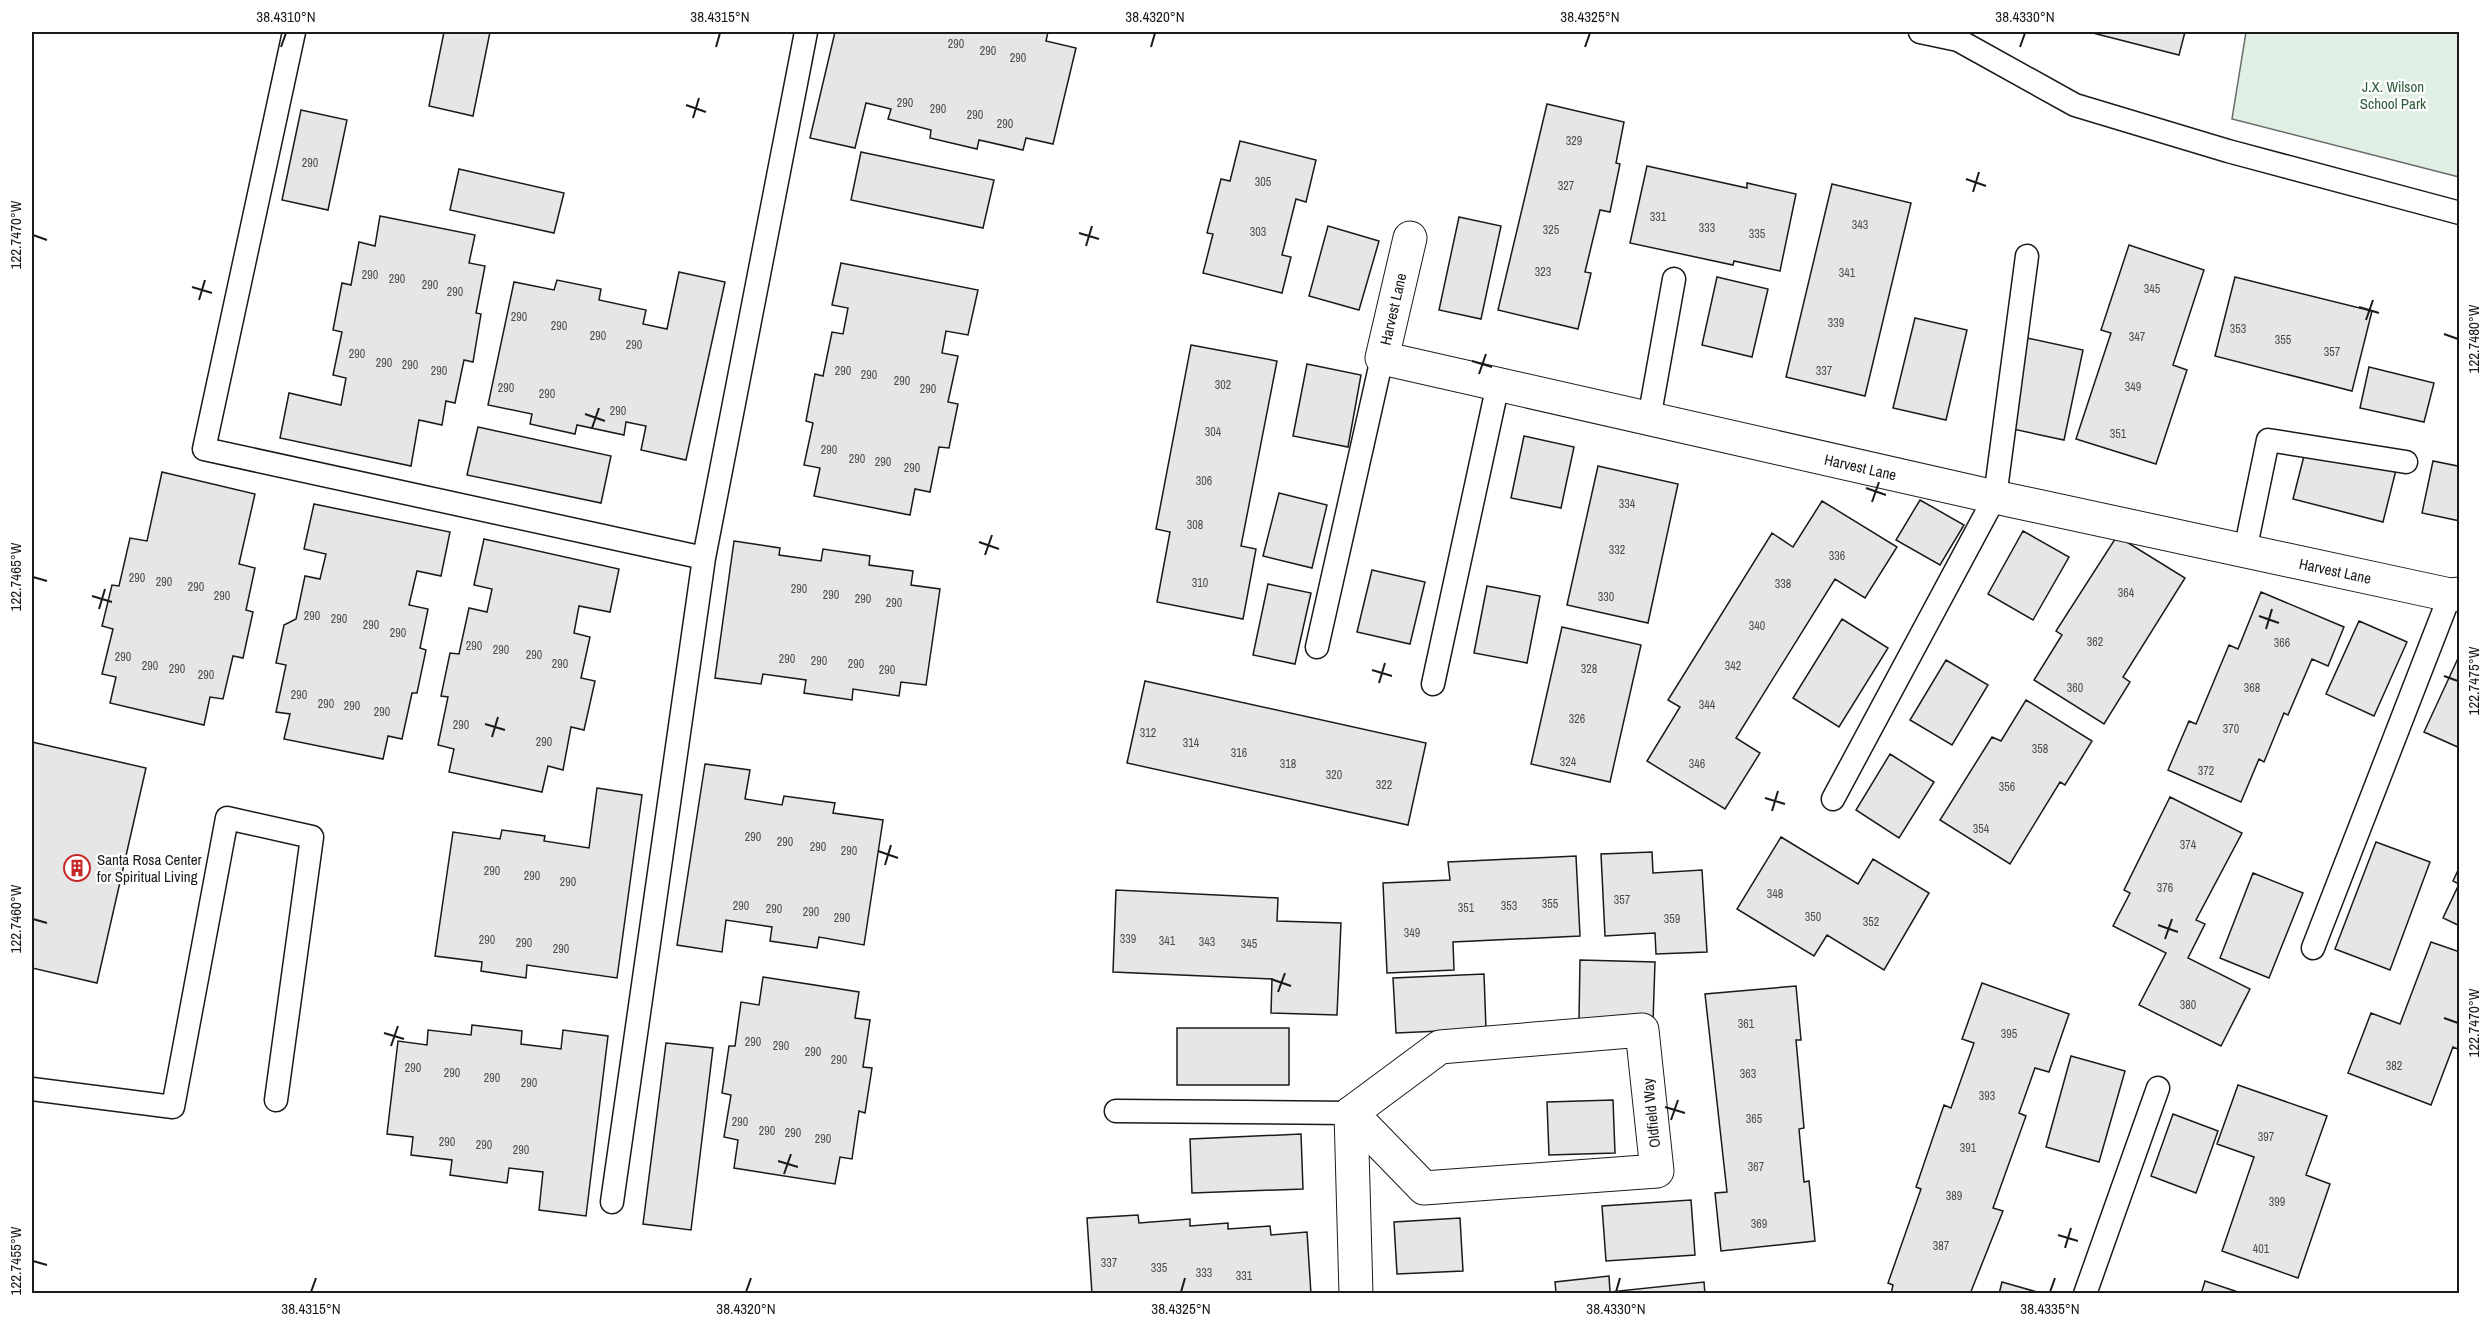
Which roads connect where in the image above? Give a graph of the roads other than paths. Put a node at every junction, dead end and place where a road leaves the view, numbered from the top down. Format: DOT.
graph roads {
  1 [pos="294,32"];
  2 [pos="806,32"];
  3 [pos="1920,32"];
  4 [pos="2460,213"];
  5 [pos="1410,238"];
  6 [pos="2027,256"];
  7 [pos="1674,279"];
  8 [pos="1382,358"];
  9 [pos="1498,384"];
  10 [pos="1649,419"];
  11 [pos="2406,462"];
  12 [pos="1995,497"];
  13 [pos="2245,551"];
  14 [pos="705,558"];
  15 [pos="2455,595"];
  16 [pos="1317,647"];
  17 [pos="1433,684"];
  18 [pos="1833,799"];
  19 [pos="2313,948"];
  20 [pos="2158,1088"];
  21 [pos="32,1089"];
  22 [pos="276,1100"];
  23 [pos="1116,1111"];
  24 [pos="1351,1113"];
  25 [pos="612,1202"];
  26 [pos="1356,1293"];
  27 [pos="2085,1293"];
  1 -- 14 [label="lane"];
  2 -- 14 [label="lane"];
  3 -- 4 [label="lane"];
  5 -- 8 [label="street, Harvest Lane"];
  6 -- 12 [label="lane"];
  7 -- 10 [label="lane"];
  8 -- 9 [label="street, Harvest Lane"];
  8 -- 16 [label="lane"];
  9 -- 10 [label="street, Harvest Lane"];
  9 -- 17 [label="lane"];
  10 -- 12 [label="street, Harvest Lane"];
  11 -- 13 [label="lane"];
  12 -- 13 [label="street, Harvest Lane"];
  12 -- 18 [label="lane"];
  13 -- 15 [label="street, Harvest Lane"];
  14 -- 25 [label="lane"];
  15 -- 19 [label="lane"];
  20 -- 27 [label="lane"];
  21 -- 22 [label="lane"];
  23 -- 24 [label="lane"];
  24 -- 24 [label="street, Oldfield Way"];
  24 -- 26 [label="street"];
}
